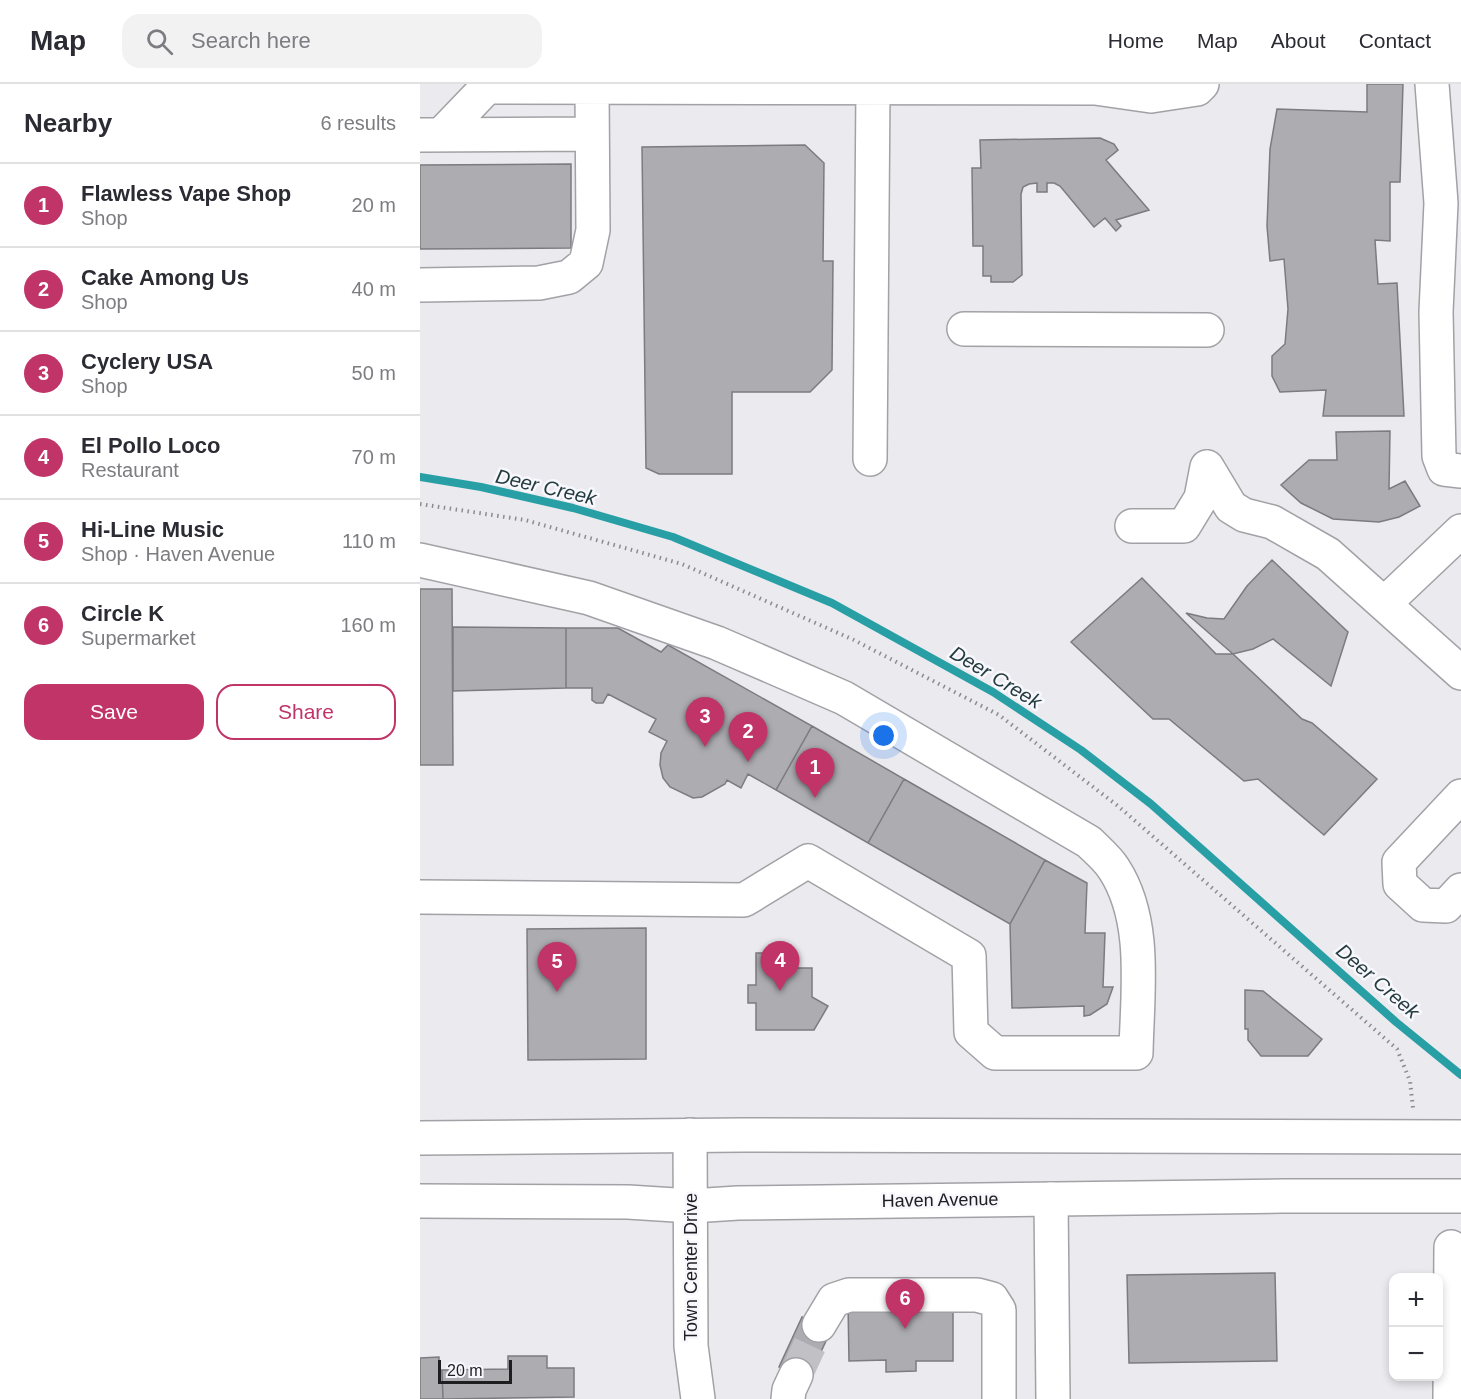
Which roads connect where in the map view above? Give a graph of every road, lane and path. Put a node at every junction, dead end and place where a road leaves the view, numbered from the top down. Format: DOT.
graph roads {
  1 [pos="1432,84"];
  2 [pos="487,86"];
  3 [pos="1199,86"];
  4 [pos="592,88"];
  5 [pos="873,88"];
  6 [pos="592,134"];
  7 [pos="431,135"];
  8 [pos="420,285"];
  9 [pos="964,329"];
  10 [pos="1207,330"];
  11 [pos="870,459"];
  12 [pos="1461,471"];
  13 [pos="1132,526"];
  14 [pos="1461,531"];
  15 [pos="420,560"];
  16 [pos="1385,603"];
  17 [pos="1461,673"];
  18 [pos="1461,796"];
  19 [pos="1461,890"];
  20 [pos="420,897"];
  21 [pos="690,1135"];
  22 [pos="1461,1137"];
  23 [pos="420,1138"];
  24 [pos="1461,1196"];
  25 [pos="1051,1199"];
  26 [pos="420,1201"];
  27 [pos="690,1206"];
  28 [pos="1451,1247"];
  29 [pos="819,1325"];
  30 [pos="698,1399"];
  31 [pos="999,1399"];
  32 [pos="1053,1399"];
  33 [pos="1450,1399"];
  1 -- 12 [label="main road"];
  2 -- 4 [label="main road"];
  2 -- 7 [label="main road"];
  3 -- 5 [label="main road"];
  4 -- 5 [label="main road"];
  4 -- 6 [label="main road"];
  5 -- 11 [label="main road"];
  6 -- 7 [label="main road"];
  6 -- 8 [label="main road"];
  9 -- 10 [label="main road"];
  13 -- 16 [label="main road"];
  14 -- 16 [label="main road"];
  15 -- 20 [label="main road"];
  16 -- 17 [label="main road"];
  18 -- 19 [label="main road"];
  21 -- 22 [label="main road"];
  21 -- 23 [label="main road"];
  21 -- 27 [label="main road, Town Center Drive"];
  24 -- 25 [label="main road, Haven Avenue"];
  25 -- 27 [label="main road, Haven Avenue"];
  25 -- 32 [label="main road"];
  26 -- 27 [label="main road, Haven Avenue"];
  27 -- 30 [label="main road, Town Center Drive"];
  28 -- 33 [label="main road"];
  29 -- 31 [label="main road"];
}
